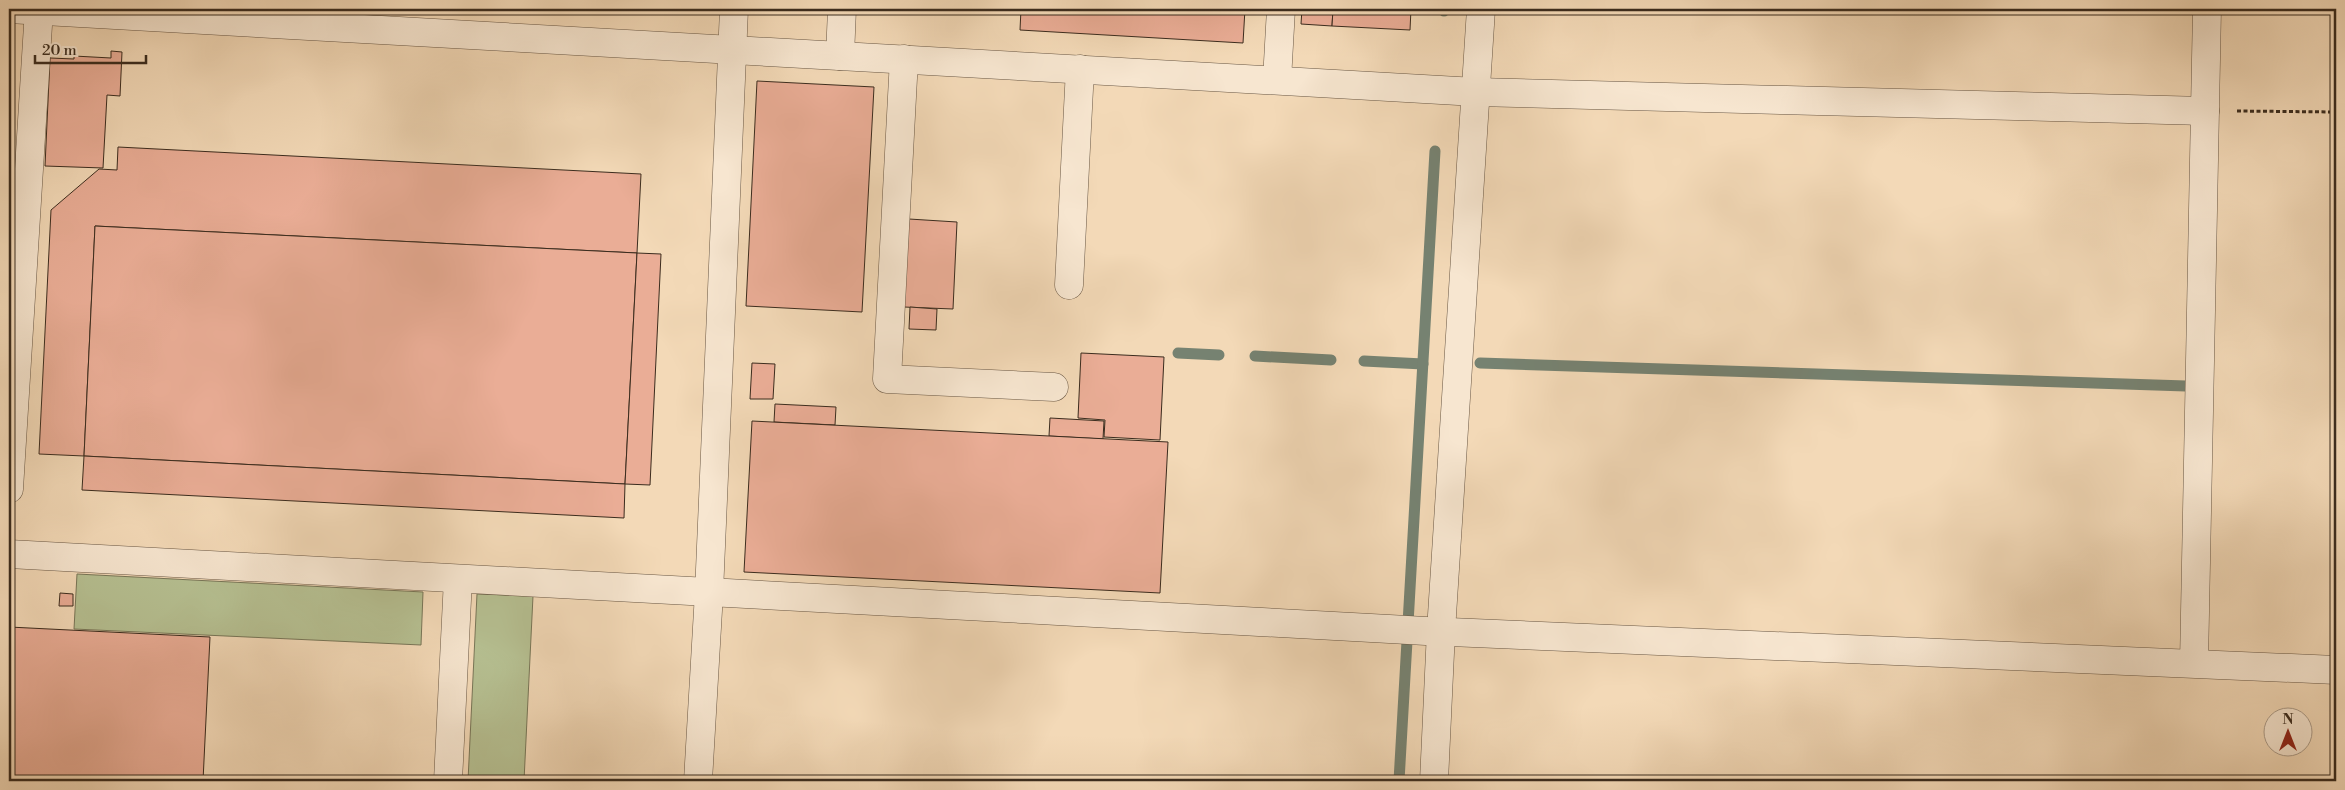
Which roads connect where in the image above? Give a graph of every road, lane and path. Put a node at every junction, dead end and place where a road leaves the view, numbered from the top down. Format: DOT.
graph roads {
  1 [pos="9,9"];
  2 [pos="734,9"];
  3 [pos="842,9"];
  4 [pos="1281,9"];
  5 [pos="1481,9"];
  6 [pos="2207,9"];
  7 [pos="39,10"];
  8 [pos="731,49"];
  9 [pos="840,56"];
  10 [pos="904,59"];
  11 [pos="1080,69"];
  12 [pos="1277,80"];
  13 [pos="1476,92"];
  14 [pos="2205,111"];
  15 [pos="2336,112"];
  16 [pos="1069,285"];
  17 [pos="1054,387"];
  18 [pos="9,489"];
  19 [pos="9,554"];
  20 [pos="458,579"];
  21 [pos="709,593"];
  22 [pos="1433,631"];
  23 [pos="2194,664"];
  24 [pos="2336,670"];
  25 [pos="448,781"];
  26 [pos="698,781"];
  27 [pos="1434,781"];
  1 -- 7 [label="street"];
  2 -- 8 [label="street"];
  3 -- 9 [label="street"];
  4 -- 12 [label="street"];
  5 -- 13 [label="street"];
  6 -- 14 [label="street"];
  7 -- 8 [label="street"];
  7 -- 18 [label="street"];
  8 -- 9 [label="street"];
  8 -- 21 [label="street"];
  9 -- 10 [label="street"];
  10 -- 11 [label="street"];
  10 -- 17 [label="street"];
  11 -- 12 [label="street"];
  11 -- 16 [label="street"];
  12 -- 13 [label="street"];
  13 -- 14 [label="street"];
  13 -- 22 [label="street"];
  14 -- 15 [label="path"];
  14 -- 23 [label="street"];
  19 -- 20 [label="street"];
  20 -- 21 [label="street"];
  20 -- 25 [label="street"];
  21 -- 22 [label="street"];
  21 -- 26 [label="street"];
  22 -- 23 [label="street"];
  22 -- 27 [label="street"];
  23 -- 24 [label="street"];
}
